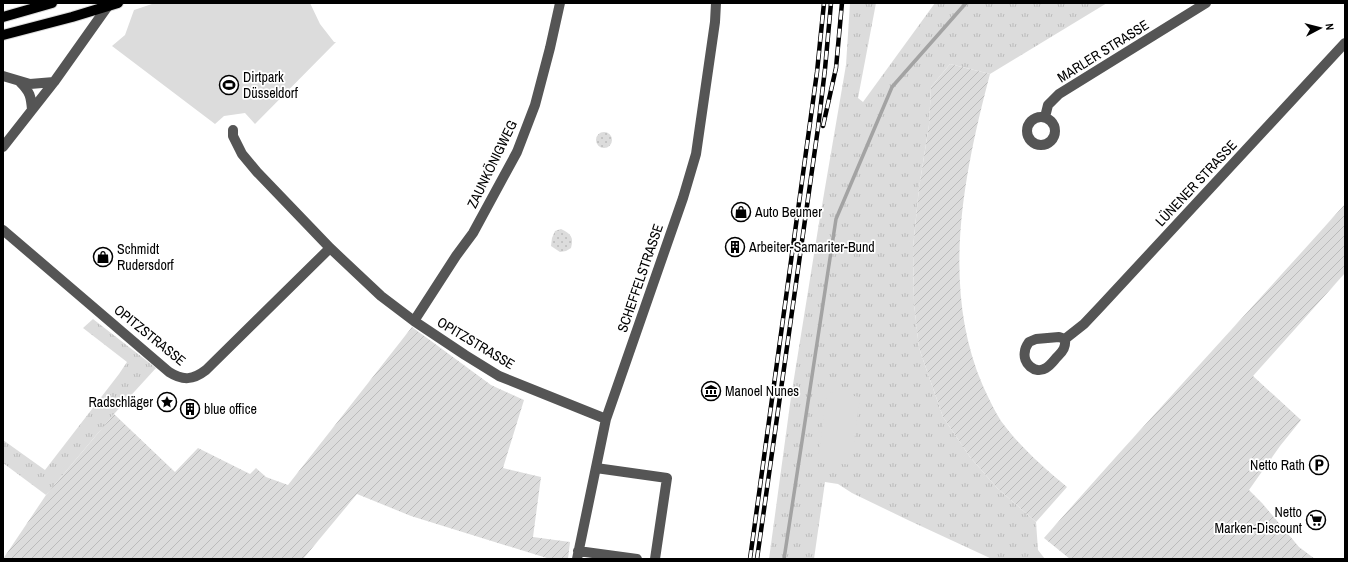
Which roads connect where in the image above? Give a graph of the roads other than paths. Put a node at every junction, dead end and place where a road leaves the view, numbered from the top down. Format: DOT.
graph roads {
  1 [pos="52,3"];
  2 [pos="560,3"];
  3 [pos="716,3"];
  4 [pos="1206,3"];
  5 [pos="113,4"];
  6 [pos="3,17"];
  7 [pos="3,35"];
  8 [pos="1345,43"];
  9 [pos="3,76"];
  10 [pos="20,82"];
  11 [pos="54,82"];
  12 [pos="32,110"];
  13 [pos="1045,117"];
  14 [pos="232,130"];
  15 [pos="3,148"];
  16 [pos="3,230"];
  17 [pos="330,248"];
  18 [pos="414,321"];
  19 [pos="1065,339"];
  20 [pos="606,419"];
  21 [pos="596,468"];
  22 [pos="577,555"];
  23 [pos="637,559"];
  24 [pos="655,559"];
  1 -- 6 [label="main road"];
  2 -- 18 [label="street, ZAUNKÖNIGWEG"];
  3 -- 20 [label="street, SCHEFFELSTRASSE"];
  4 -- 13 [label="street, MARLER STRASSE"];
  5 -- 7 [label="main road"];
  5 -- 11 [label="street"];
  8 -- 19 [label="street, LÜNENER STRASSE"];
  9 -- 10 [label="street"];
  10 -- 11 [label="street"];
  10 -- 12 [label="street"];
  11 -- 12 [label="street"];
  12 -- 15 [label="street"];
  14 -- 17 [label="street, OPITZSTRASSE"];
  16 -- 17 [label="street, OPITZSTRASSE"];
  17 -- 18 [label="street, OPITZSTRASSE"];
  18 -- 20 [label="street, OPITZSTRASSE"];
  20 -- 21 [label="street, SCHEFFELSTRASSE"];
  21 -- 22 [label="street, SCHEFFELSTRASSE"];
  21 -- 24 [label="street"];
  22 -- 23 [label="street"];
}
